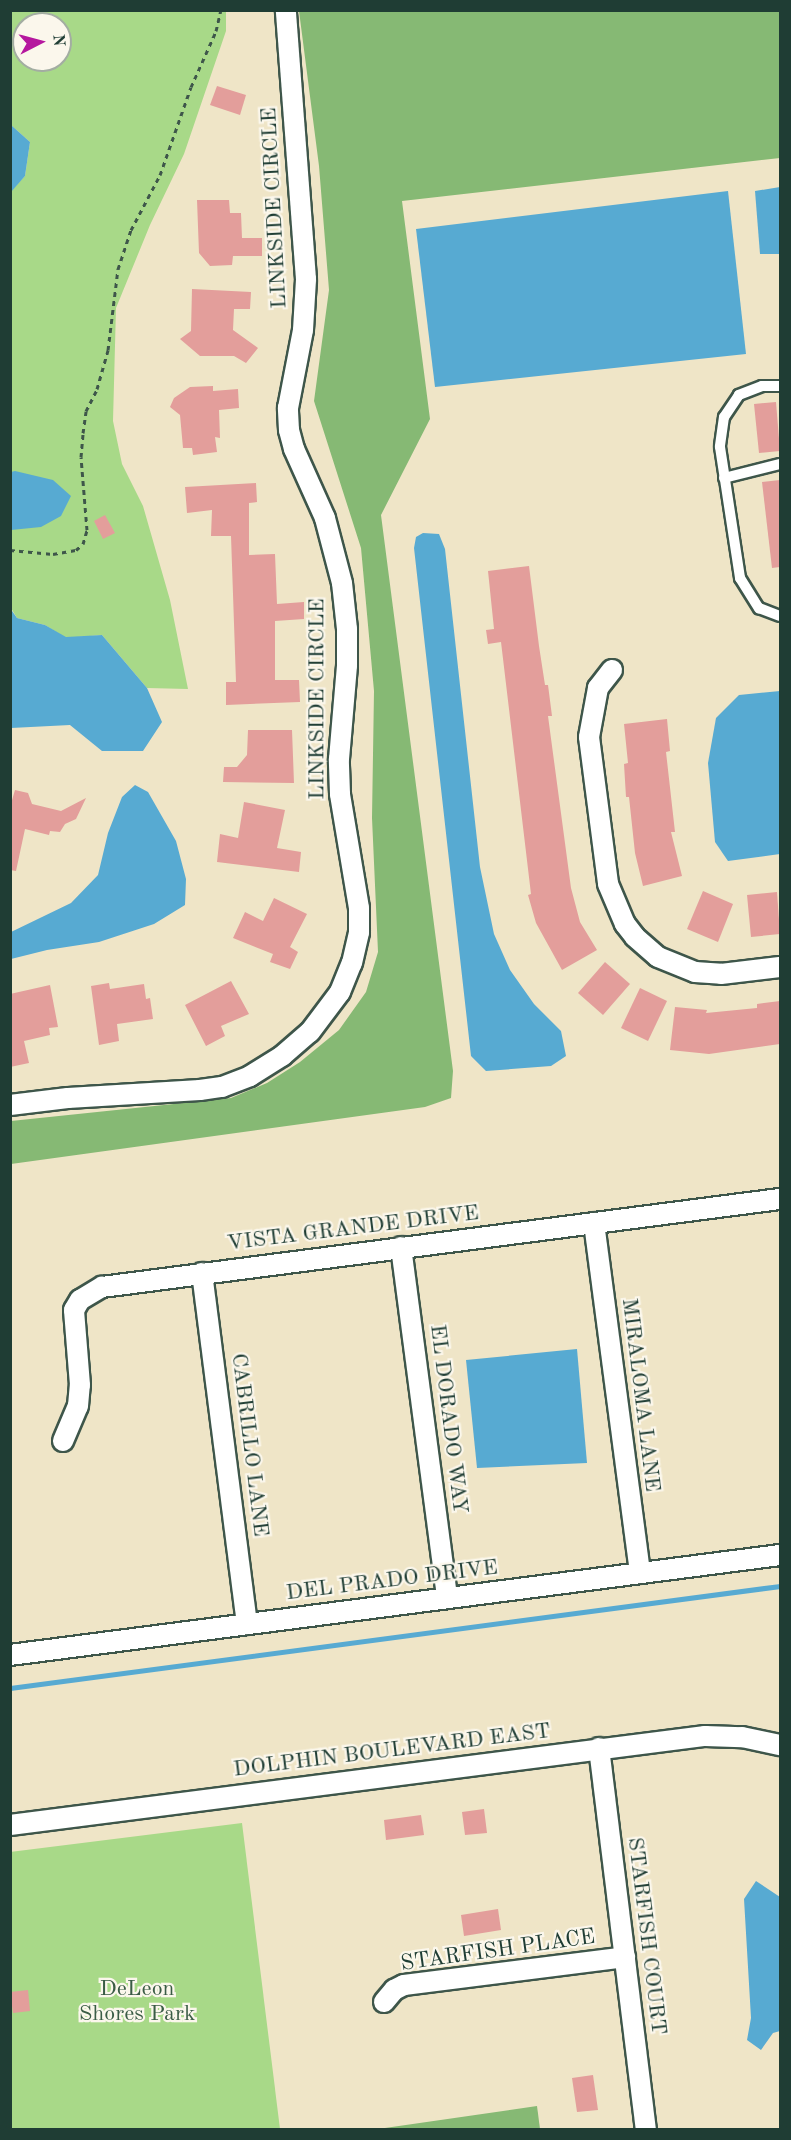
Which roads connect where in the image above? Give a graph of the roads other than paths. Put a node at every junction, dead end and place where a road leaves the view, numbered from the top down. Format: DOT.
graph roads {
  1 [pos="286,10"];
  2 [pos="780,386"];
  3 [pos="780,464"];
  4 [pos="724,478"];
  5 [pos="780,616"];
  6 [pos="612,670"];
  7 [pos="780,967"];
  8 [pos="10,1106"];
  9 [pos="780,1199"];
  10 [pos="594,1223"];
  11 [pos="401,1247"];
  12 [pos="202,1273"];
  13 [pos="63,1441"];
  14 [pos="780,1555"];
  15 [pos="640,1573"];
  16 [pos="447,1598"];
  17 [pos="248,1624"];
  18 [pos="10,1655"];
  19 [pos="780,1745"];
  20 [pos="599,1748"];
  21 [pos="10,1825"];
  22 [pos="625,1957"];
  23 [pos="384,2002"];
  24 [pos="646,2130"];
  1 -- 8 [label="street, LINKSIDE CIRCLE"];
  2 -- 4 [label="lane"];
  3 -- 4 [label="lane"];
  4 -- 5 [label="lane"];
  6 -- 7 [label="street"];
  9 -- 10 [label="street, VISTA GRANDE DRIVE"];
  10 -- 11 [label="street, VISTA GRANDE DRIVE"];
  10 -- 15 [label="street, MIRALOMA LANE"];
  11 -- 12 [label="street, VISTA GRANDE DRIVE"];
  11 -- 16 [label="street, EL DORADO WAY"];
  12 -- 13 [label="street, VISTA GRANDE DRIVE"];
  12 -- 17 [label="street, CABRILLO LANE"];
  14 -- 15 [label="street, DEL PRADO DRIVE"];
  15 -- 16 [label="street, DEL PRADO DRIVE"];
  16 -- 17 [label="street, DEL PRADO DRIVE"];
  17 -- 18 [label="street, DEL PRADO DRIVE"];
  19 -- 20 [label="street, DOLPHIN BOULEVARD EAST"];
  20 -- 21 [label="street, DOLPHIN BOULEVARD EAST"];
  20 -- 22 [label="street, STARFISH COURT"];
  22 -- 23 [label="street, STARFISH PLACE"];
  22 -- 24 [label="street, STARFISH COURT"];
}
